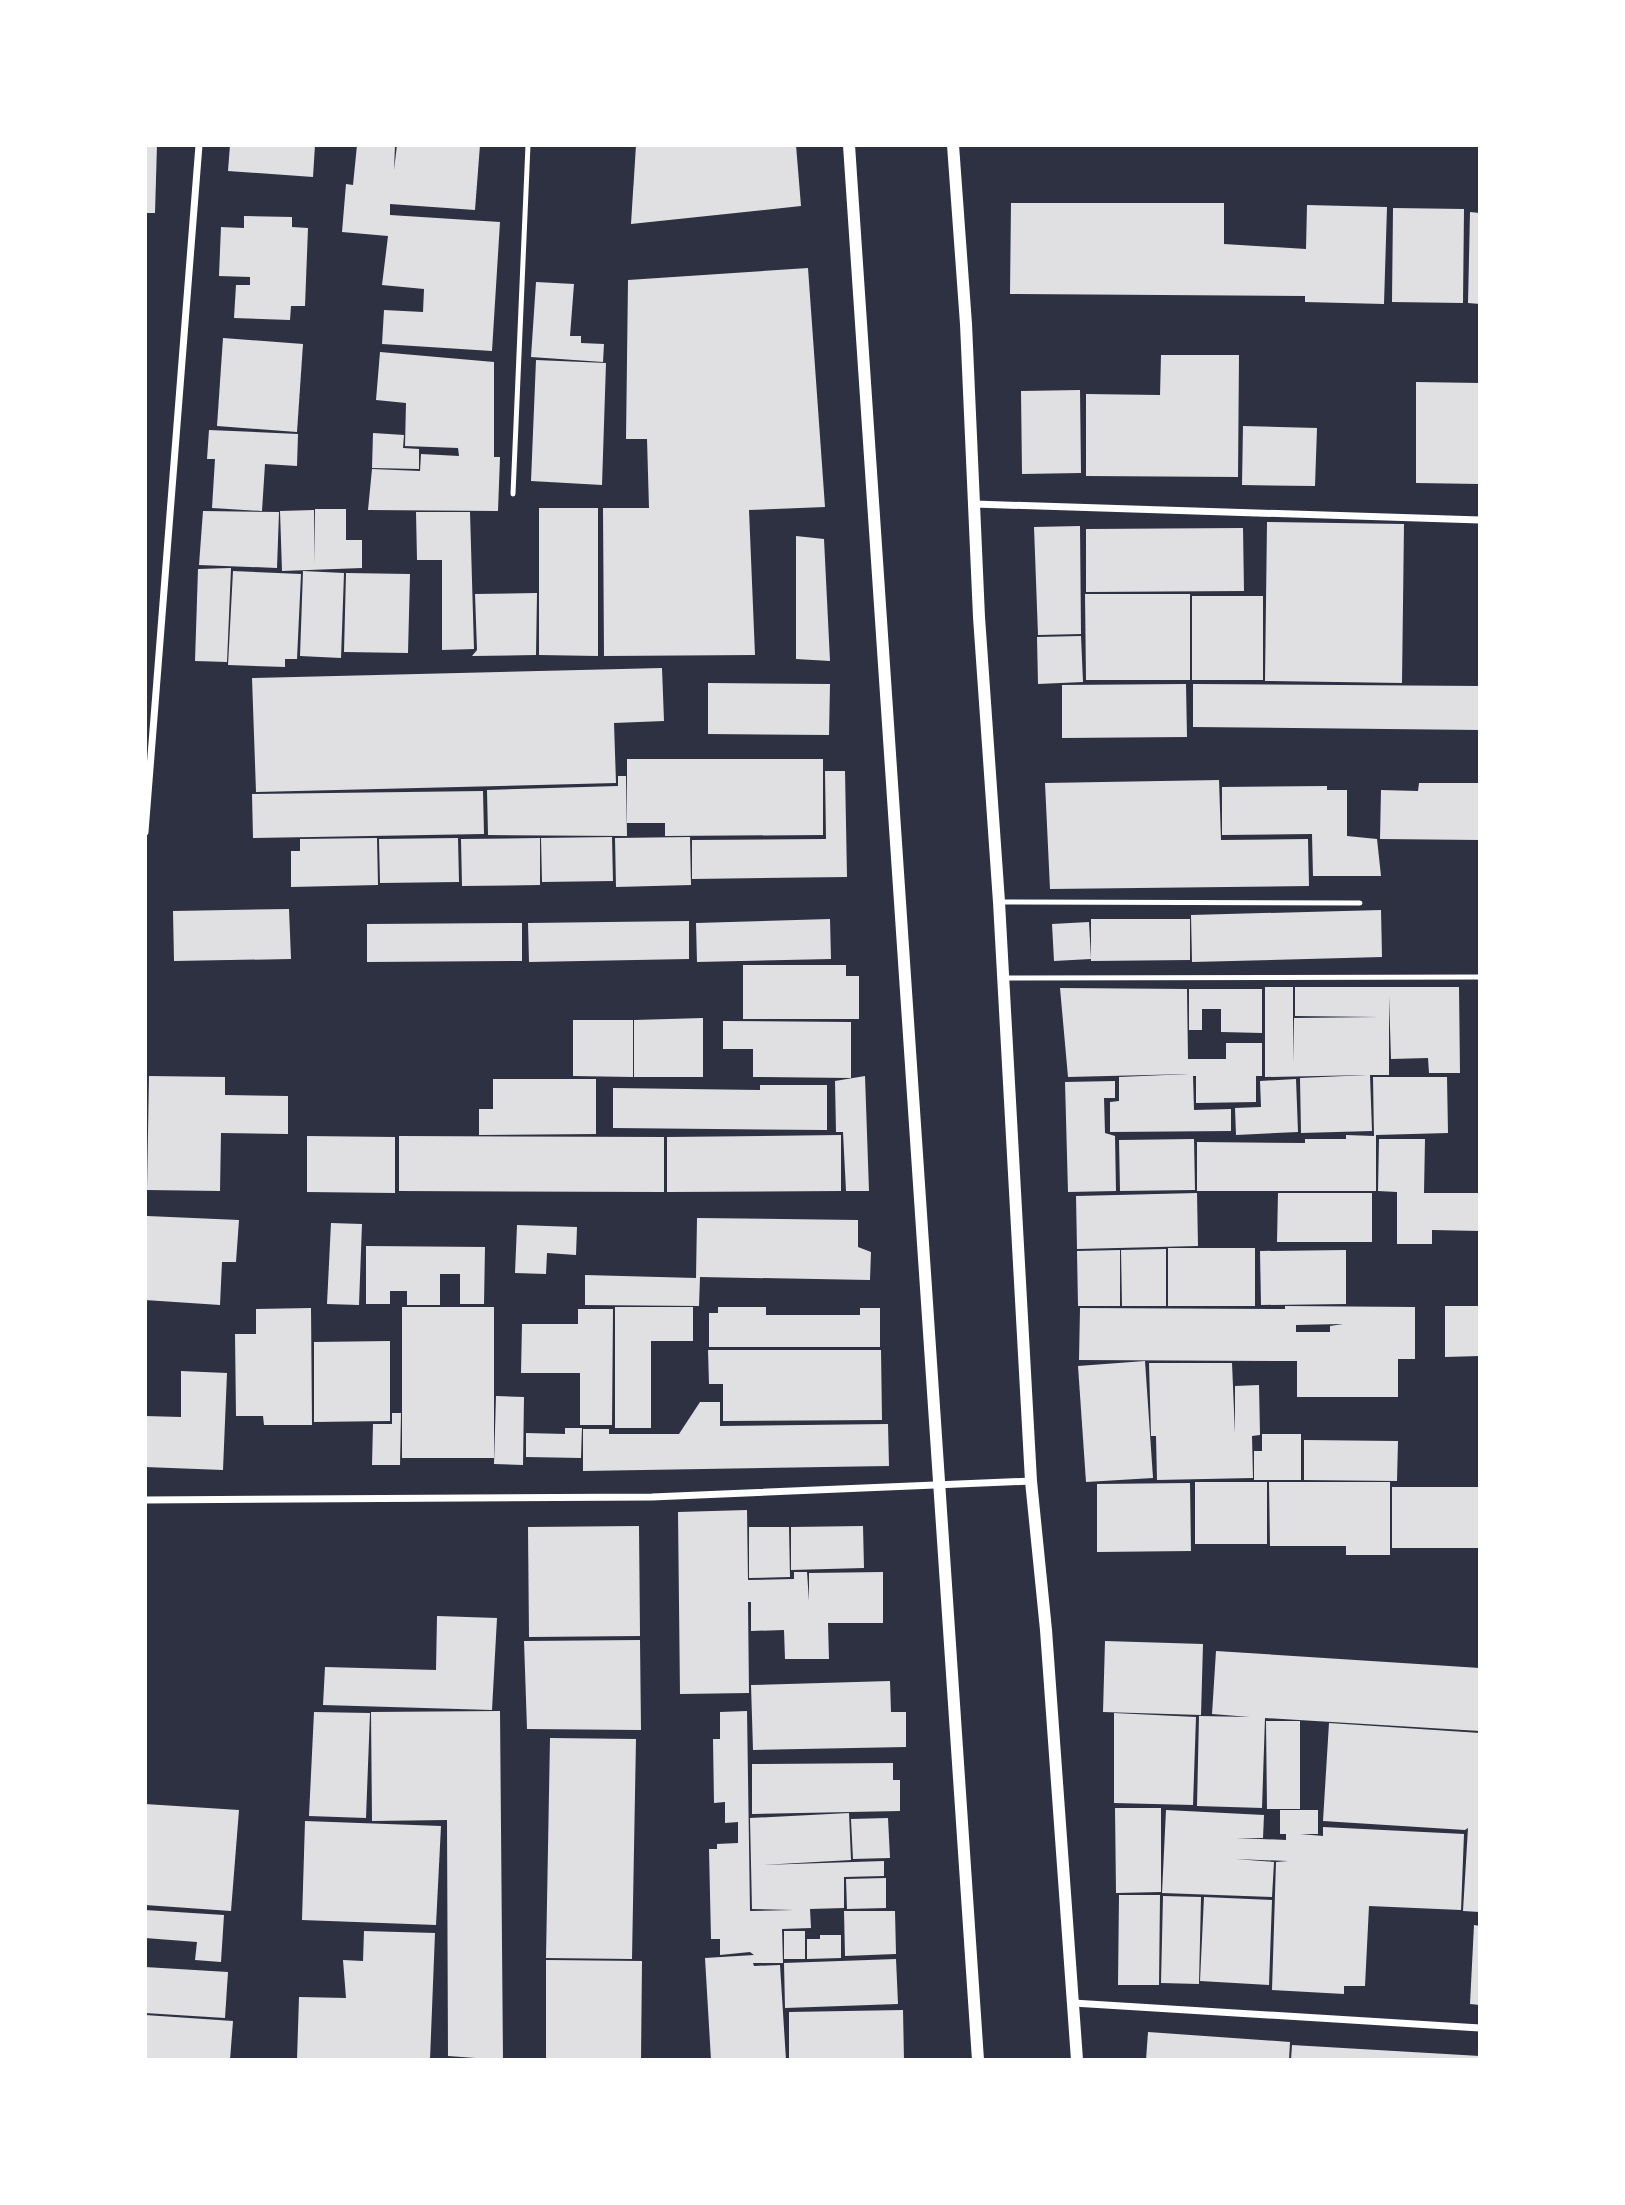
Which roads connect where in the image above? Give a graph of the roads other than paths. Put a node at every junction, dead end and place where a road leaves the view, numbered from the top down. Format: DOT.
graph roads {
  1 [pos="199,145"];
  2 [pos="528,145"];
  3 [pos="849,145"];
  4 [pos="953,145"];
  5 [pos="513,494"];
  6 [pos="973,504"];
  7 [pos="1480,520"];
  8 [pos="145,832"];
  9 [pos="999,902"];
  10 [pos="1360,903"];
  11 [pos="1480,977"];
  12 [pos="1004,978"];
  13 [pos="1031,1481"];
  14 [pos="940,1485"];
  15 [pos="145,1500"];
  16 [pos="1073,2003"];
  17 [pos="1480,2028"];
  18 [pos="978,2060"];
  19 [pos="1077,2060"];
  1 -- 8 [label="street"];
  2 -- 5 [label="lane"];
  3 -- 14 [label="street"];
  4 -- 6 [label="street"];
  6 -- 7 [label="street"];
  6 -- 9 [label="street"];
  9 -- 10 [label="lane"];
  9 -- 12 [label="street"];
  11 -- 12 [label="lane"];
  12 -- 13 [label="street"];
  13 -- 14 [label="street"];
  13 -- 16 [label="street"];
  14 -- 15 [label="street"];
  14 -- 18 [label="street"];
  16 -- 17 [label="street"];
  16 -- 19 [label="street"];
}
